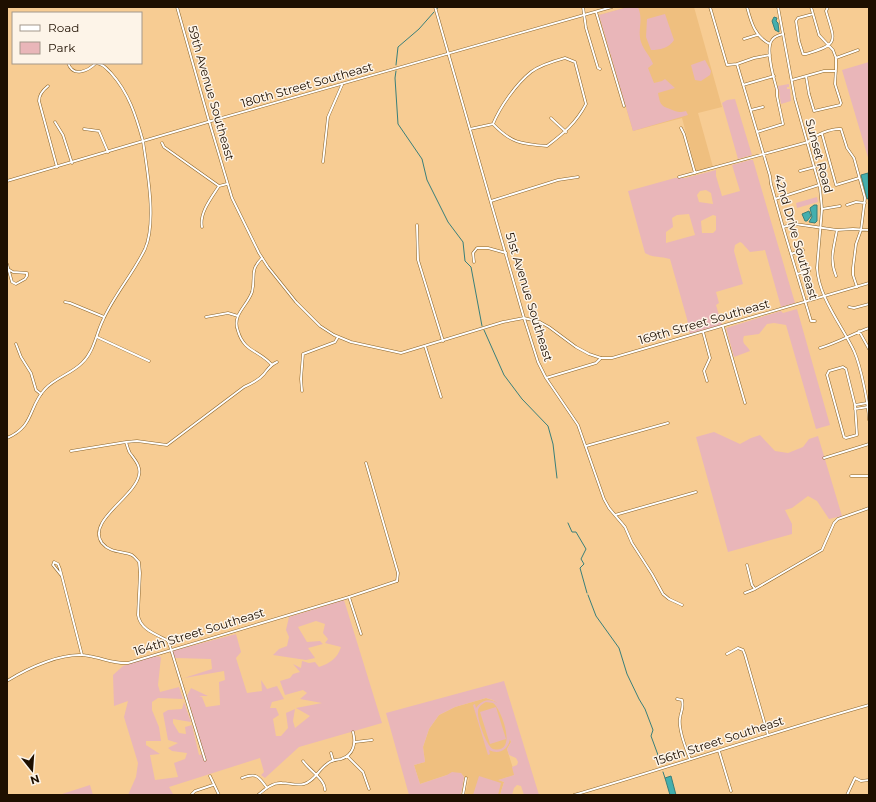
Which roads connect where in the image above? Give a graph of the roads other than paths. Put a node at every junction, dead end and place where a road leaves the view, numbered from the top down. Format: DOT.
graph roads {
  1 [pos="177,7"];
  2 [pos="435,7"];
  3 [pos="583,7"];
  4 [pos="612,7"];
  5 [pos="710,7"];
  6 [pos="747,7"];
  7 [pos="778,7"];
  8 [pos="811,7"];
  9 [pos="828,7"];
  10 [pos="596,12"];
  11 [pos="813,14"];
  12 [pos="584,15"];
  13 [pos="783,34"];
  14 [pos="757,35"];
  15 [pos="744,39"];
  16 [pos="770,44"];
  17 [pos="829,46"];
  18 [pos="858,50"];
  19 [pos="448,54"];
  20 [pos="770,55"];
  21 [pos="836,58"];
  22 [pos="68,64"];
  23 [pos="95,64"];
  24 [pos="102,64"];
  25 [pos="737,64"];
  26 [pos="600,69"];
  27 [pos="836,71"];
  28 [pos="774,76"];
  29 [pos="806,76"];
  30 [pos="792,80"];
  31 [pos="342,84"];
  32 [pos="744,85"];
  33 [pos="48,86"];
  34 [pos="624,106"];
  35 [pos="763,107"];
  36 [pos="751,110"];
  37 [pos="551,118"];
  38 [pos="209,121"];
  39 [pos="55,122"];
  40 [pos="492,124"];
  41 [pos="681,128"];
  42 [pos="84,129"];
  43 [pos="470,129"];
  44 [pos="566,132"];
  45 [pos="757,132"];
  46 [pos="822,134"];
  47 [pos="143,141"];
  48 [pos="808,142"];
  49 [pos="162,143"];
  50 [pos="108,152"];
  51 [pos="764,154"];
  52 [pos="323,162"];
  53 [pos="72,163"];
  54 [pos="56,167"];
  55 [pos="815,167"];
  56 [pos="800,171"];
  57 [pos="695,173"];
  58 [pos="578,177"];
  59 [pos="679,177"];
  60 [pos="859,178"];
  61 [pos="7,182"];
  62 [pos="227,184"];
  63 [pos="819,185"];
  64 [pos="219,186"];
  65 [pos="775,199"];
  66 [pos="491,201"];
  67 [pos="865,203"];
  68 [pos="847,205"];
  69 [pos="840,206"];
  70 [pos="822,210"];
  71 [pos="417,225"];
  72 [pos="202,227"];
  73 [pos="783,227"];
  74 [pos="821,228"];
  75 [pos="837,230"];
  76 [pos="861,230"];
  77 [pos="869,230"];
  78 [pos="803,250"];
  79 [pos="506,253"];
  80 [pos="791,254"];
  81 [pos="262,258"];
  82 [pos="474,262"];
  83 [pos="7,264"];
  84 [pos="8,269"];
  85 [pos="809,270"];
  86 [pos="797,274"];
  87 [pos="836,276"];
  88 [pos="869,283"];
  89 [pos="857,287"];
  90 [pos="824,297"];
  91 [pos="65,302"];
  92 [pos="806,302"];
  93 [pos="869,304"];
  94 [pos="849,307"];
  95 [pos="238,316"];
  96 [pos="104,317"];
  97 [pos="206,317"];
  98 [pos="524,318"];
  99 [pos="815,321"];
  100 [pos="723,326"];
  101 [pos="869,328"];
  102 [pos="859,331"];
  103 [pos="703,332"];
  104 [pos="97,337"];
  105 [pos="338,337"];
  106 [pos="846,337"];
  107 [pos="443,341"];
  108 [pos="868,343"];
  109 [pos="16,344"];
  110 [pos="425,346"];
  111 [pos="820,348"];
  112 [pos="869,349"];
  113 [pos="601,358"];
  114 [pos="149,361"];
  115 [pos="276,362"];
  116 [pos="272,365"];
  117 [pos="546,378"];
  118 [pos="707,381"];
  119 [pos="302,391"];
  120 [pos="41,394"];
  121 [pos="441,397"];
  122 [pos="745,403"];
  123 [pos="867,403"];
  124 [pos="855,405"];
  125 [pos="868,407"];
  126 [pos="855,409"];
  127 [pos="869,420"];
  128 [pos="668,422"];
  129 [pos="7,438"];
  130 [pos="126,442"];
  131 [pos="869,444"];
  132 [pos="586,446"];
  133 [pos="71,452"];
  134 [pos="824,458"];
  135 [pos="366,463"];
  136 [pos="851,476"];
  137 [pos="869,476"];
  138 [pos="696,492"];
  139 [pos="869,508"];
  140 [pos="615,515"];
  141 [pos="747,565"];
  142 [pos="61,576"];
  143 [pos="755,589"];
  144 [pos="745,593"];
  145 [pos="348,596"];
  146 [pos="682,605"];
  147 [pos="361,634"];
  148 [pos="171,650"];
  149 [pos="727,654"];
  150 [pos="82,655"];
  151 [pos="7,681"];
  152 [pos="677,698"];
  153 [pos="869,705"];
  154 [pos="353,732"];
  155 [pos="768,735"];
  156 [pos="372,740"];
  157 [pos="355,742"];
  158 [pos="719,750"];
  159 [pos="331,753"];
  160 [pos="347,756"];
  161 [pos="690,759"];
  162 [pos="205,760"];
  163 [pos="333,760"];
  164 [pos="303,761"];
  165 [pos="317,775"];
  166 [pos="210,776"];
  167 [pos="242,778"];
  168 [pos="466,778"];
  169 [pos="869,780"];
  170 [pos="213,785"];
  171 [pos="267,788"];
  172 [pos="369,789"];
  173 [pos="325,790"];
  174 [pos="731,791"];
  175 [pos="192,794"];
  176 [pos="219,795"];
  177 [pos="258,795"];
  178 [pos="462,795"];
  179 [pos="574,795"];
  180 [pos="847,795"];
  1 -- 38 [label="street, 59th Avenue Southeast"];
  2 -- 19 [label="street, 51st Avenue Southeast"];
  3 -- 12 [label="street"];
  4 -- 10 [label="street, 180th Street Southeast"];
  5 -- 25 [label="street"];
  6 -- 14 [label="street"];
  7 -- 13 [label="street, Sunset Road"];
  8 -- 11 [label="street"];
  9 -- 17 [label="street"];
  10 -- 12 [label="street, 180th Street Southeast"];
  10 -- 34 [label="street"];
  11 -- 17 [label="street"];
  11 -- 17 [label="street"];
  12 -- 19 [label="street, 180th Street Southeast"];
  12 -- 26 [label="street"];
  13 -- 16 [label="street"];
  13 -- 30 [label="street, Sunset Road"];
  14 -- 15 [label="street"];
  14 -- 16 [label="street"];
  16 -- 20 [label="street"];
  17 -- 21 [label="street"];
  18 -- 21 [label="street"];
  19 -- 31 [label="street, 180th Street Southeast"];
  19 -- 43 [label="street, 51st Avenue Southeast"];
  20 -- 25 [label="street"];
  20 -- 28 [label="street"];
  21 -- 27 [label="street"];
  22 -- 23 [label="street"];
  24 -- 47 [label="street"];
  25 -- 32 [label="street, 42nd Drive Southeast"];
  27 -- 29 [label="street"];
  27 -- 29 [label="street"];
  28 -- 32 [label="street"];
  28 -- 45 [label="street"];
  29 -- 30 [label="street"];
  30 -- 48 [label="street, Sunset Road"];
  31 -- 38 [label="street, 180th Street Southeast"];
  31 -- 52 [label="street"];
  32 -- 36 [label="street, 42nd Drive Southeast"];
  33 -- 54 [label="street"];
  35 -- 36 [label="street"];
  36 -- 45 [label="street, 42nd Drive Southeast"];
  37 -- 44 [label="street"];
  38 -- 47 [label="street, 180th Street Southeast"];
  38 -- 62 [label="street, 59th Avenue Southeast"];
  39 -- 53 [label="street"];
  40 -- 43 [label="street"];
  40 -- 44 [label="street"];
  40 -- 44 [label="street"];
  41 -- 57 [label="street"];
  42 -- 50 [label="street"];
  43 -- 66 [label="street, 51st Avenue Southeast"];
  45 -- 51 [label="street, 42nd Drive Southeast"];
  46 -- 48 [label="street"];
  46 -- 60 [label="street"];
  46 -- 60 [label="street"];
  47 -- 50 [label="street, 180th Street Southeast"];
  47 -- 96 [label="street"];
  48 -- 51 [label="street"];
  48 -- 55 [label="street, Sunset Road"];
  49 -- 64 [label="street"];
  50 -- 53 [label="street, 180th Street Southeast"];
  51 -- 57 [label="street"];
  51 -- 65 [label="street, 42nd Drive Southeast"];
  53 -- 54 [label="street, 180th Street Southeast"];
  54 -- 61 [label="street, 180th Street Southeast"];
  55 -- 56 [label="street"];
  55 -- 63 [label="street, Sunset Road"];
  57 -- 59 [label="street"];
  58 -- 66 [label="street"];
  60 -- 67 [label="street"];
  62 -- 64 [label="street"];
  62 -- 81 [label="street, 59th Avenue Southeast"];
  63 -- 65 [label="street"];
  63 -- 70 [label="street, Sunset Road"];
  64 -- 72 [label="street"];
  65 -- 73 [label="street, 42nd Drive Southeast"];
  66 -- 79 [label="street, 51st Avenue Southeast"];
  67 -- 68 [label="street"];
  67 -- 76 [label="street"];
  69 -- 70 [label="street"];
  70 -- 74 [label="street, Sunset Road"];
  71 -- 107 [label="street"];
  73 -- 74 [label="street"];
  73 -- 80 [label="street, 42nd Drive Southeast"];
  74 -- 75 [label="street"];
  74 -- 90 [label="street, Sunset Road"];
  75 -- 76 [label="street"];
  75 -- 87 [label="street"];
  76 -- 77 [label="street"];
  76 -- 89 [label="street"];
  78 -- 80 [label="street"];
  79 -- 82 [label="street"];
  79 -- 98 [label="street, 51st Avenue Southeast"];
  80 -- 86 [label="street, 42nd Drive Southeast"];
  81 -- 95 [label="street"];
  81 -- 105 [label="street, 59th Avenue Southeast"];
  83 -- 84 [label="street"];
  84 -- 84 [label="street"];
  85 -- 86 [label="street"];
  86 -- 92 [label="street, 42nd Drive Southeast"];
  88 -- 89 [label="street, 169th Street Southeast"];
  89 -- 90 [label="street, 169th Street Southeast"];
  90 -- 92 [label="street, 169th Street Southeast"];
  90 -- 106 [label="street, Sunset Road"];
  91 -- 96 [label="street"];
  92 -- 99 [label="street, 42nd Drive Southeast"];
  92 -- 100 [label="street, 169th Street Southeast"];
  93 -- 94 [label="street"];
  95 -- 97 [label="street"];
  95 -- 116 [label="street"];
  96 -- 104 [label="street"];
  98 -- 107 [label="street, 59th Avenue Southeast"];
  98 -- 113 [label="street"];
  98 -- 117 [label="street, 51st Avenue Southeast"];
  100 -- 103 [label="street, 169th Street Southeast"];
  100 -- 122 [label="street"];
  101 -- 102 [label="street"];
  102 -- 106 [label="street"];
  102 -- 108 [label="street"];
  103 -- 113 [label="street, 169th Street Southeast"];
  103 -- 118 [label="street"];
  104 -- 114 [label="street"];
  104 -- 120 [label="street"];
  105 -- 110 [label="street, 59th Avenue Southeast"];
  105 -- 119 [label="street"];
  106 -- 111 [label="street"];
  106 -- 123 [label="street, Sunset Road"];
  107 -- 110 [label="street, 59th Avenue Southeast"];
  108 -- 112 [label="street"];
  109 -- 120 [label="street"];
  110 -- 121 [label="street"];
  113 -- 117 [label="street, 169th Street Southeast"];
  115 -- 116 [label="street"];
  116 -- 130 [label="street"];
  117 -- 132 [label="street, 51st Avenue Southeast"];
  120 -- 129 [label="street"];
  123 -- 124 [label="street"];
  123 -- 125 [label="street, Sunset Road"];
  124 -- 126 [label="street"];
  124 -- 126 [label="street"];
  125 -- 126 [label="street"];
  125 -- 127 [label="street, Sunset Road"];
  128 -- 132 [label="street"];
  130 -- 133 [label="street"];
  130 -- 148 [label="street"];
  131 -- 134 [label="street"];
  132 -- 140 [label="street, 51st Avenue Southeast"];
  135 -- 145 [label="street, 164th Street Southeast"];
  136 -- 137 [label="street"];
  138 -- 140 [label="street"];
  139 -- 143 [label="street"];
  140 -- 146 [label="street, 51st Avenue Southeast"];
  141 -- 143 [label="street"];
  142 -- 142 [label="street"];
  142 -- 150 [label="street"];
  143 -- 144 [label="street"];
  145 -- 147 [label="street"];
  145 -- 148 [label="street, 164th Street Southeast"];
  148 -- 150 [label="street, 164th Street Southeast"];
  148 -- 162 [label="street"];
  149 -- 155 [label="street"];
  150 -- 151 [label="street, 164th Street Southeast"];
  152 -- 161 [label="street"];
  153 -- 155 [label="street, 156th Street Southeast"];
  154 -- 157 [label="street"];
  155 -- 158 [label="street, 156th Street Southeast"];
  156 -- 157 [label="street"];
  157 -- 160 [label="street"];
  158 -- 161 [label="street, 156th Street Southeast"];
  158 -- 174 [label="street"];
  159 -- 163 [label="street"];
  160 -- 163 [label="street"];
  160 -- 172 [label="street"];
  161 -- 179 [label="street, 156th Street Southeast"];
  163 -- 165 [label="street"];
  164 -- 165 [label="street"];
  165 -- 171 [label="street"];
  165 -- 173 [label="street"];
  166 -- 170 [label="street"];
  167 -- 171 [label="street"];
  168 -- 178 [label="street"];
  169 -- 180 [label="street"];
  170 -- 175 [label="street"];
  170 -- 176 [label="street"];
  171 -- 177 [label="street"];
}
